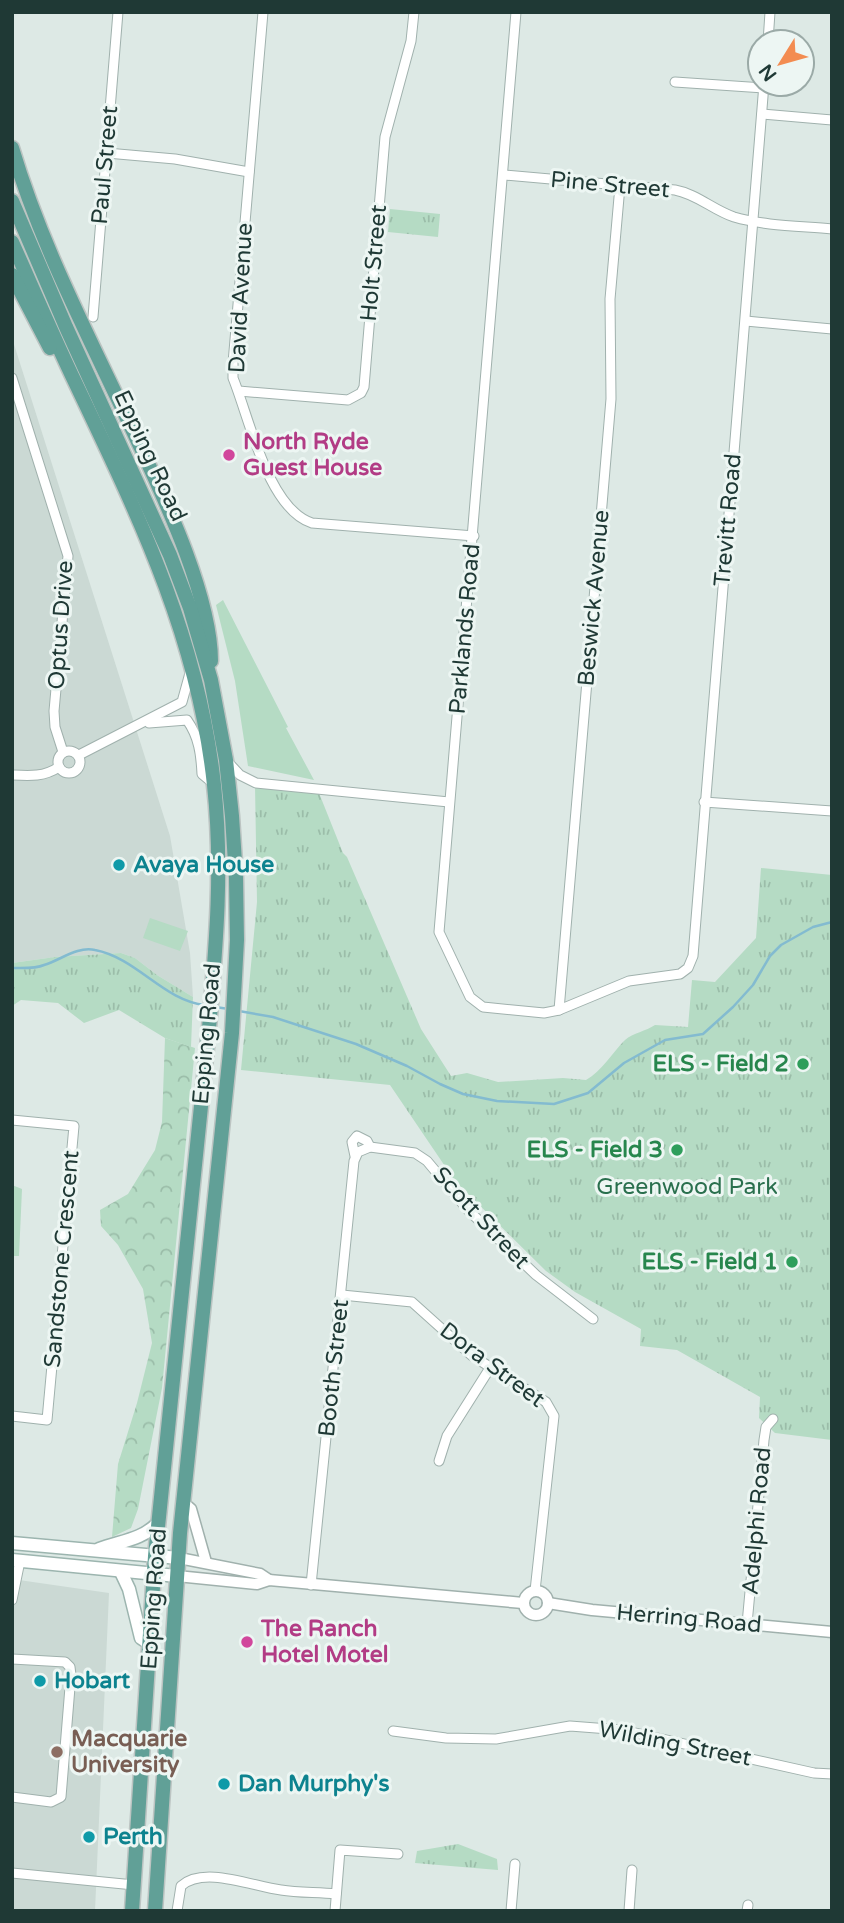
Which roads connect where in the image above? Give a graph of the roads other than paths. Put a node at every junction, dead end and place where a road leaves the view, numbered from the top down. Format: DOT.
graph roads {
  1 [pos="118,12"];
  2 [pos="262,12"];
  3 [pos="414,12"];
  4 [pos="516,12"];
  5 [pos="675,82"];
  6 [pos="746,85"];
  7 [pos="763,98"];
  8 [pos="762,114"];
  9 [pos="832,120"];
  10 [pos="12,148"];
  11 [pos="107,153"];
  12 [pos="249,172"];
  13 [pos="503,175"];
  14 [pos="620,186"];
  15 [pos="12,201"];
  16 [pos="753,221"];
  17 [pos="832,229"];
  18 [pos="12,242"];
  19 [pos="12,275"];
  20 [pos="93,317"];
  21 [pos="746,321"];
  22 [pos="832,329"];
  23 [pos="12,378"];
  24 [pos="239,391"];
  25 [pos="102,440"];
  26 [pos="474,536"];
  27 [pos="192,665"];
  28 [pos="211,680"];
  29 [pos="144,723"];
  30 [pos="63,752"];
  31 [pos="79,755"];
  32 [pos="226,760"];
  33 [pos="59,766"];
  34 [pos="12,775"];
  35 [pos="214,784"];
  36 [pos="449,802"];
  37 [pos="704,802"];
  38 [pos="832,811"];
  39 [pos="693,957"];
  40 [pos="559,1010"];
  41 [pos="12,1120"];
  42 [pos="370,1147"];
  43 [pos="357,1154"];
  44 [pos="342,1295"];
  45 [pos="593,1320"];
  46 [pos="491,1368"];
  47 [pos="12,1416"];
  48 [pos="773,1419"];
  49 [pos="439,1461"];
  50 [pos="184,1503"];
  51 [pos="158,1523"];
  52 [pos="12,1543"];
  53 [pos="96,1550"];
  54 [pos="155,1556"];
  55 [pos="179,1558"];
  56 [pos="16,1560"];
  57 [pos="206,1562"];
  58 [pos="121,1572"];
  59 [pos="153,1574"];
  60 [pos="177,1576"];
  61 [pos="269,1580"];
  62 [pos="311,1585"];
  63 [pos="535,1591"];
  64 [pos="12,1600"];
  65 [pos="523,1603"];
  66 [pos="548,1603"];
  67 [pos="747,1624"];
  68 [pos="832,1632"];
  69 [pos="150,1644"];
  70 [pos="12,1659"];
  71 [pos="393,1731"];
  72 [pos="832,1774"];
  73 [pos="12,1797"];
  74 [pos="398,1853"];
  75 [pos="514,1864"];
  76 [pos="632,1870"];
  77 [pos="12,1873"];
  78 [pos="134,1885"];
  79 [pos="336,1894"];
  80 [pos="132,1911"];
  81 [pos="155,1911"];
  82 [pos="177,1911"];
  83 [pos="335,1911"];
  84 [pos="510,1911"];
  85 [pos="629,1911"];
  1 -- 11 [label="street, Paul Street"];
  2 -- 12 [label="street, David Avenue"];
  3 -- 24 [label="street, Holt Street"];
  4 -- 13 [label="street, Parklands Road"];
  5 -- 6 [label="street"];
  7 -- 8 [label="street, Trevitt Road"];
  8 -- 9 [label="street"];
  8 -- 16 [label="street, Trevitt Road"];
  10 -- 28 [label="main road"];
  11 -- 12 [label="street"];
  11 -- 20 [label="street, Paul Street"];
  12 -- 24 [label="street, David Avenue"];
  13 -- 14 [label="street, Pine Street"];
  13 -- 26 [label="street, Parklands Road"];
  14 -- 16 [label="street, Pine Street"];
  14 -- 40 [label="street, Beswick Avenue"];
  15 -- 28 [label="main road, Epping Road"];
  16 -- 17 [label="street, Pine Street"];
  16 -- 21 [label="street, Trevitt Road"];
  18 -- 25 [label="main road, Epping Road"];
  19 -- 25 [label="main road"];
  21 -- 22 [label="street"];
  21 -- 37 [label="street, Trevitt Road"];
  23 -- 30 [label="street, Optus Drive"];
  24 -- 26 [label="street, David Avenue"];
  25 -- 27 [label="main road, Epping Road"];
  26 -- 36 [label="street, Parklands Road"];
  27 -- 29 [label="street"];
  27 -- 35 [label="main road, Epping Road"];
  28 -- 32 [label="main road, Epping Road"];
  29 -- 31 [label="street"];
  29 -- 35 [label="street"];
  30 -- 31 [label="street"];
  30 -- 33 [label="street"];
  31 -- 33 [label="street"];
  32 -- 36 [label="street"];
  32 -- 50 [label="main road, Epping Road"];
  33 -- 34 [label="street"];
  35 -- 51 [label="main road, Epping Road"];
  36 -- 40 [label="street, Parklands Road"];
  37 -- 38 [label="street"];
  37 -- 39 [label="street, Trevitt Road"];
  39 -- 40 [label="street, Parklands Road"];
  41 -- 47 [label="street, Sandstone Crescent"];
  42 -- 43 [label="street"];
  42 -- 43 [label="street"];
  42 -- 45 [label="street, Scott Street"];
  43 -- 44 [label="street, Booth Street"];
  44 -- 46 [label="street, Dora Street"];
  44 -- 62 [label="street, Booth Street"];
  46 -- 49 [label="street"];
  46 -- 63 [label="street, Dora Street"];
  48 -- 67 [label="street, Adelphi Road"];
  50 -- 55 [label="main road, Epping Road"];
  50 -- 57 [label="street"];
  51 -- 53 [label="main road"];
  51 -- 54 [label="main road, Epping Road"];
  52 -- 53 [label="main road"];
  53 -- 54 [label="main road"];
  54 -- 55 [label="main road"];
  54 -- 59 [label="main road, Epping Road"];
  55 -- 57 [label="street"];
  55 -- 60 [label="main road, Epping Road"];
  56 -- 58 [label="main road"];
  56 -- 64 [label="street"];
  57 -- 61 [label="street"];
  58 -- 59 [label="main road"];
  58 -- 69 [label="main road"];
  59 -- 60 [label="main road"];
  59 -- 69 [label="main road, Epping Road"];
  60 -- 61 [label="street"];
  60 -- 81 [label="main road, Epping Road"];
  61 -- 62 [label="street"];
  62 -- 65 [label="street"];
  63 -- 65 [label="street"];
  63 -- 66 [label="street"];
  65 -- 66 [label="street"];
  66 -- 67 [label="street, Herring Road"];
  67 -- 68 [label="street, Herring Road"];
  69 -- 78 [label="main road, Epping Road"];
  70 -- 73 [label="street"];
  71 -- 72 [label="street, Wilding Street"];
  74 -- 79 [label="street"];
  75 -- 84 [label="street"];
  76 -- 85 [label="street"];
  77 -- 78 [label="street"];
  78 -- 80 [label="main road, Epping Road"];
  79 -- 82 [label="street"];
  79 -- 83 [label="street"];
}
